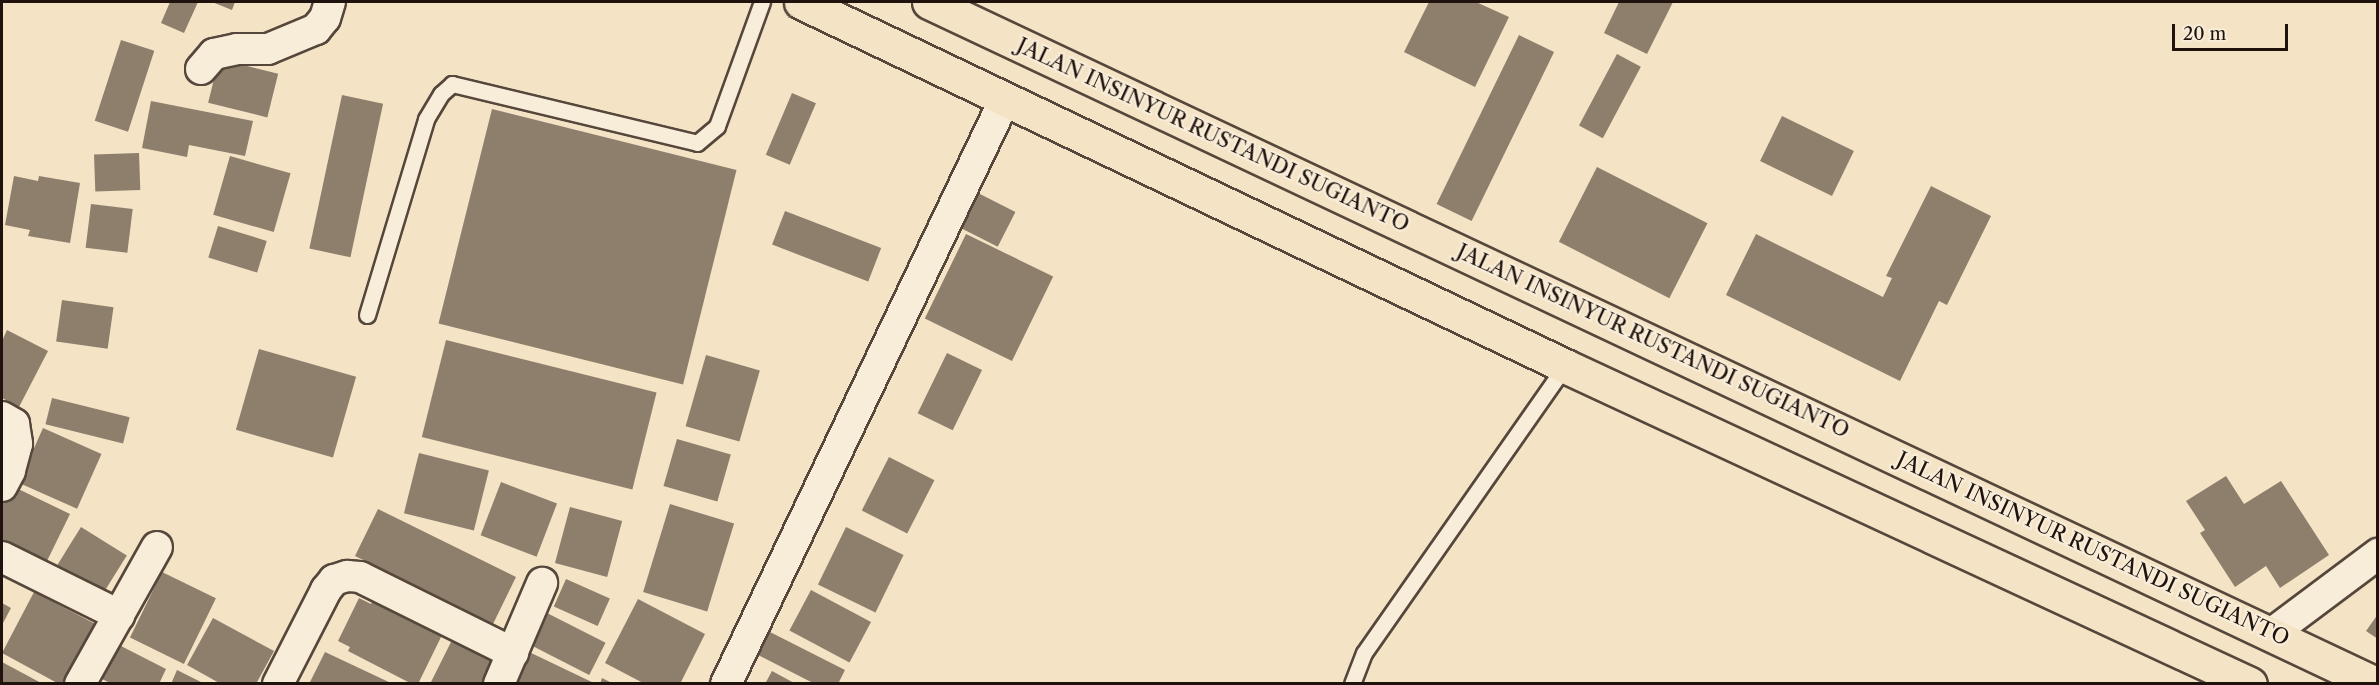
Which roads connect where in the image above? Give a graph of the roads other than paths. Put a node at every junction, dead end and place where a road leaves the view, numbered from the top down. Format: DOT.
graph roads {
  1 [pos="330,2"];
  2 [pos="762,2"];
  3 [pos="801,2"];
  4 [pos="929,2"];
  5 [pos="201,69"];
  6 [pos="1005,99"];
  7 [pos="367,315"];
  8 [pos="1564,366"];
  9 [pos="2,417"];
  10 [pos="2,486"];
  11 [pos="157,547"];
  12 [pos="2378,554"];
  13 [pos="2,557"];
  14 [pos="542,583"];
  15 [pos="119,615"];
  16 [pos="2271,634"];
  17 [pos="513,653"];
  18 [pos="80,684"];
  19 [pos="278,684"];
  20 [pos="499,684"];
  21 [pos="726,684"];
  22 [pos="1352,684"];
  23 [pos="2250,684"];
  24 [pos="2376,684"];
  1 -- 5 [label="street"];
  2 -- 7 [label="lane"];
  3 -- 6 [label="highway"];
  4 -- 16 [label="highway, JALAN INSINYUR RUSTANDI SUGIANTO"];
  6 -- 8 [label="highway"];
  6 -- 21 [label="street"];
  8 -- 22 [label="lane"];
  8 -- 23 [label="highway"];
  9 -- 10 [label="street"];
  11 -- 15 [label="street"];
  12 -- 16 [label="street"];
  13 -- 15 [label="street"];
  14 -- 17 [label="street"];
  15 -- 18 [label="street"];
  16 -- 24 [label="highway, JALAN INSINYUR RUSTANDI SUGIANTO"];
  17 -- 19 [label="street"];
  17 -- 20 [label="street"];
}
